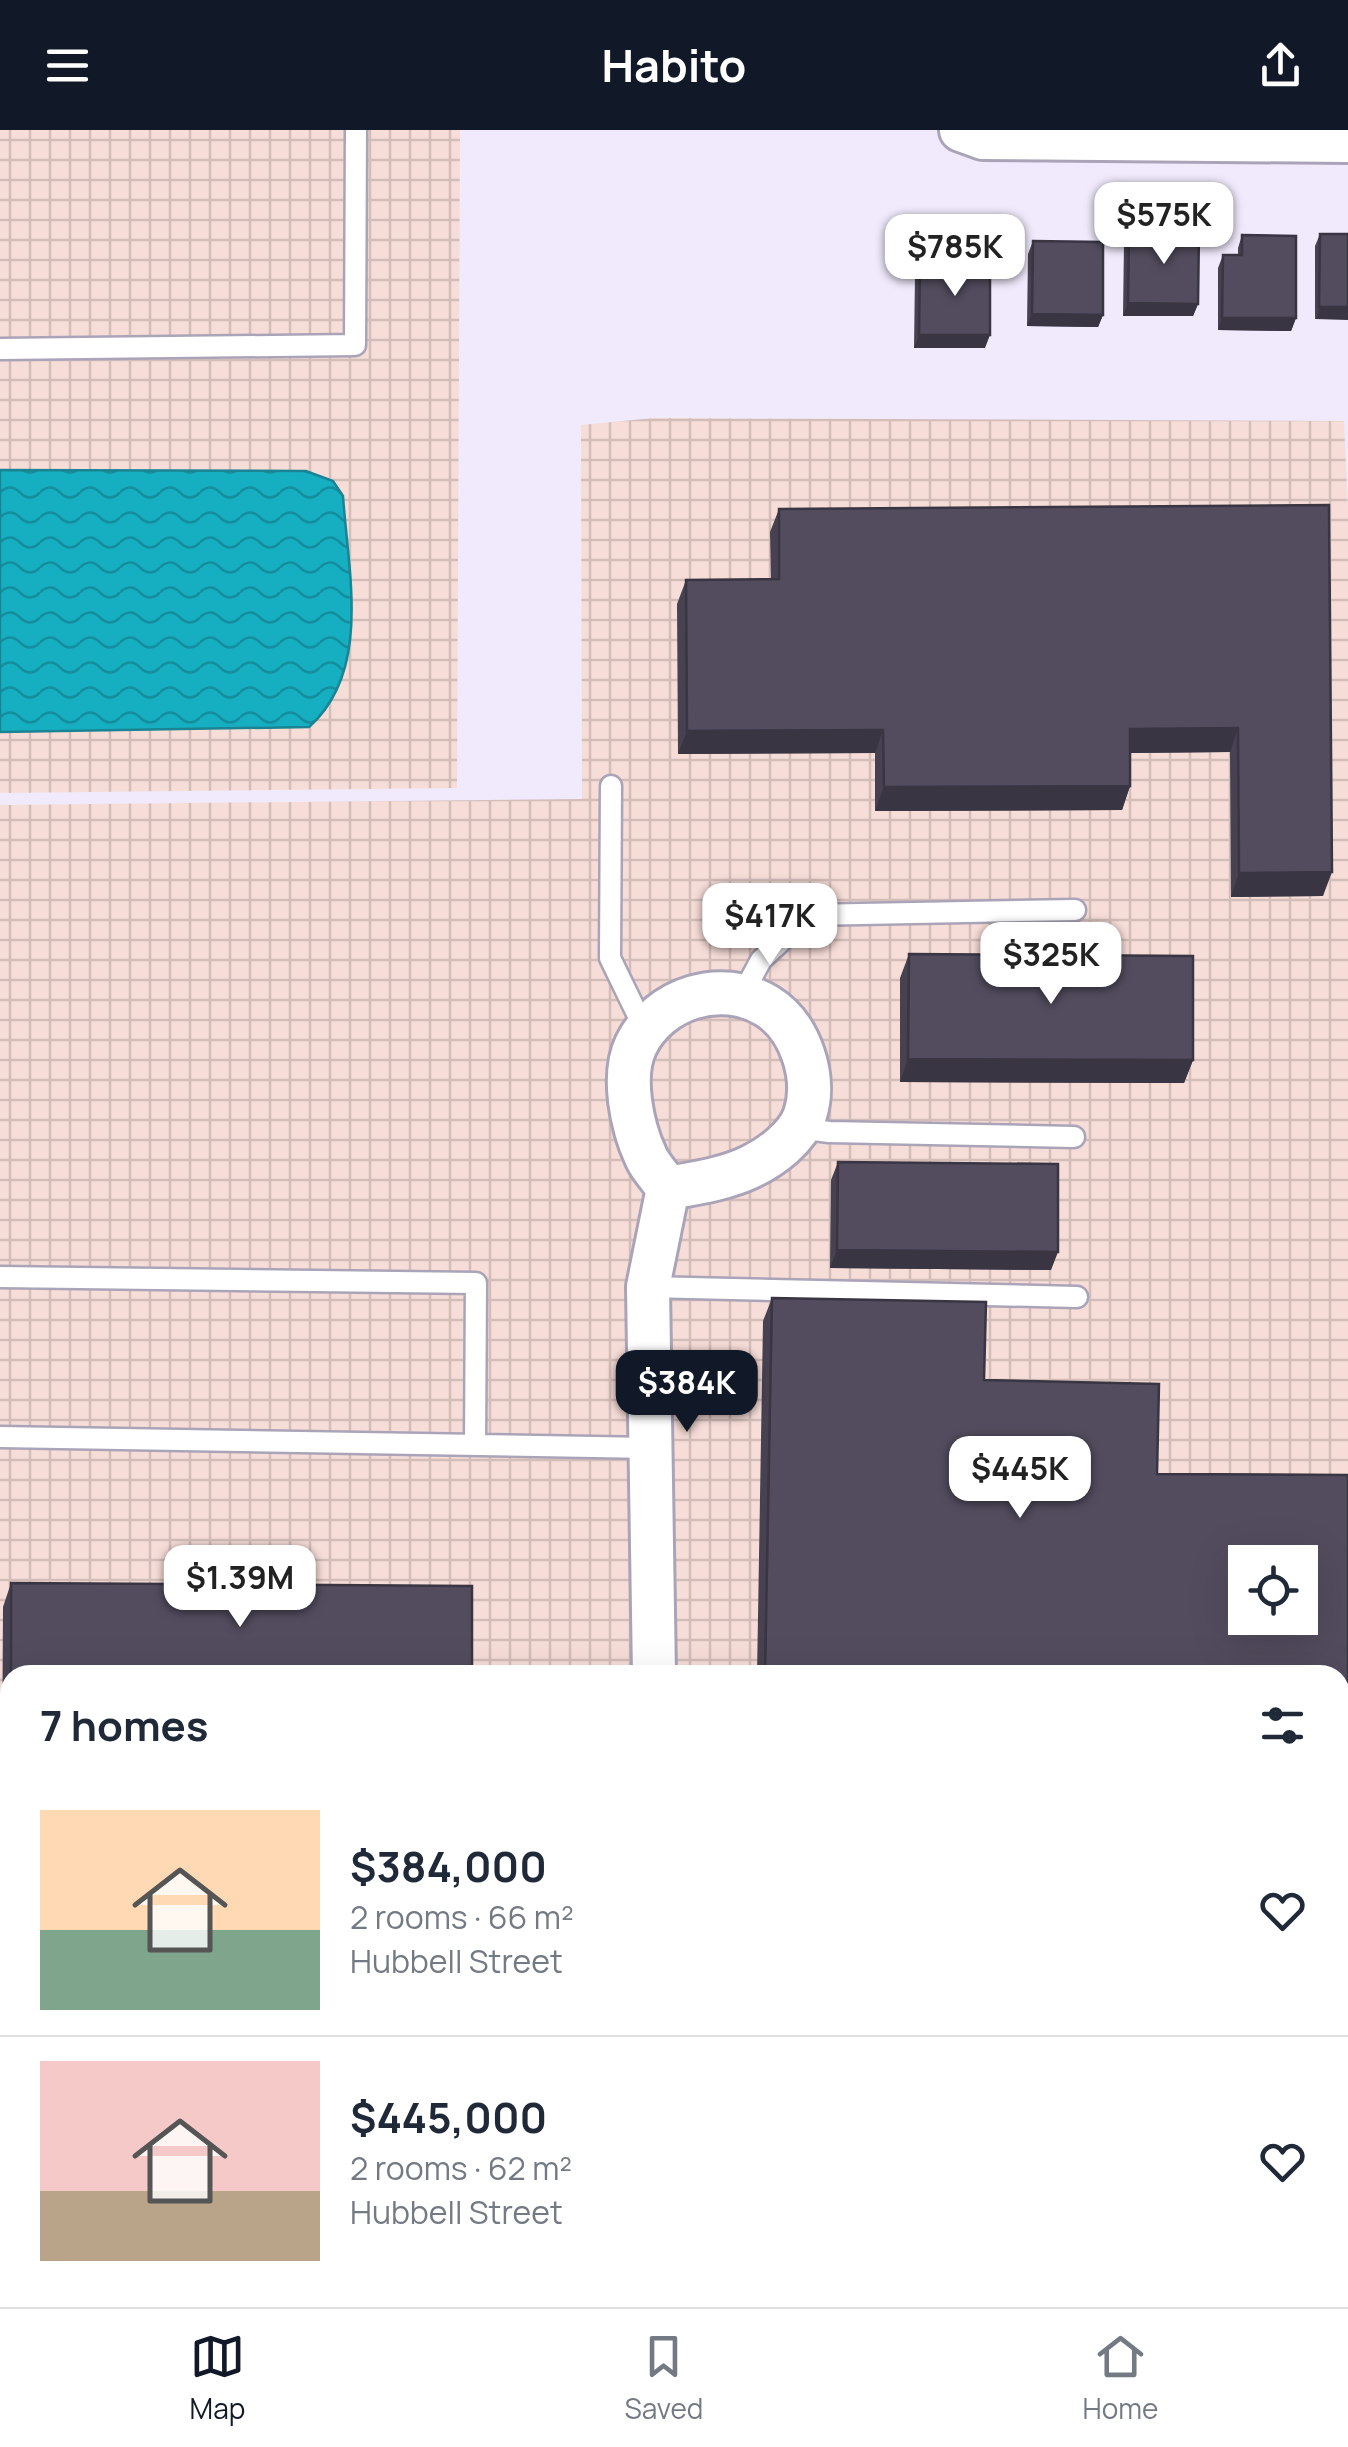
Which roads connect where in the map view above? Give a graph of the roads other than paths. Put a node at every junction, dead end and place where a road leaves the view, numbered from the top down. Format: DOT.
graph roads {
  1 [pos="356,130"];
  2 [pos="961,130"];
  3 [pos="1348,142"];
  4 [pos="0,350"];
  5 [pos="611,786"];
  6 [pos="1074,910"];
  7 [pos="741,997"];
  8 [pos="644,1028"];
  9 [pos="798,1128"];
  10 [pos="1074,1137"];
  11 [pos="668,1188"];
  12 [pos="0,1277"];
  13 [pos="648,1287"];
  14 [pos="1077,1297"];
  15 [pos="0,1437"];
  16 [pos="476,1445"];
  17 [pos="651,1448"];
  18 [pos="654,1665"];
  1 -- 4 [label="lane"];
  2 -- 3 [label="street"];
  5 -- 8 [label="lane"];
  6 -- 7 [label="lane"];
  7 -- 8 [label="street"];
  7 -- 9 [label="street"];
  8 -- 11 [label="street"];
  9 -- 10 [label="lane"];
  9 -- 11 [label="street"];
  11 -- 13 [label="street"];
  12 -- 16 [label="lane"];
  13 -- 14 [label="lane"];
  13 -- 17 [label="street"];
  15 -- 16 [label="lane"];
  16 -- 17 [label="lane"];
  17 -- 18 [label="street"];
}
